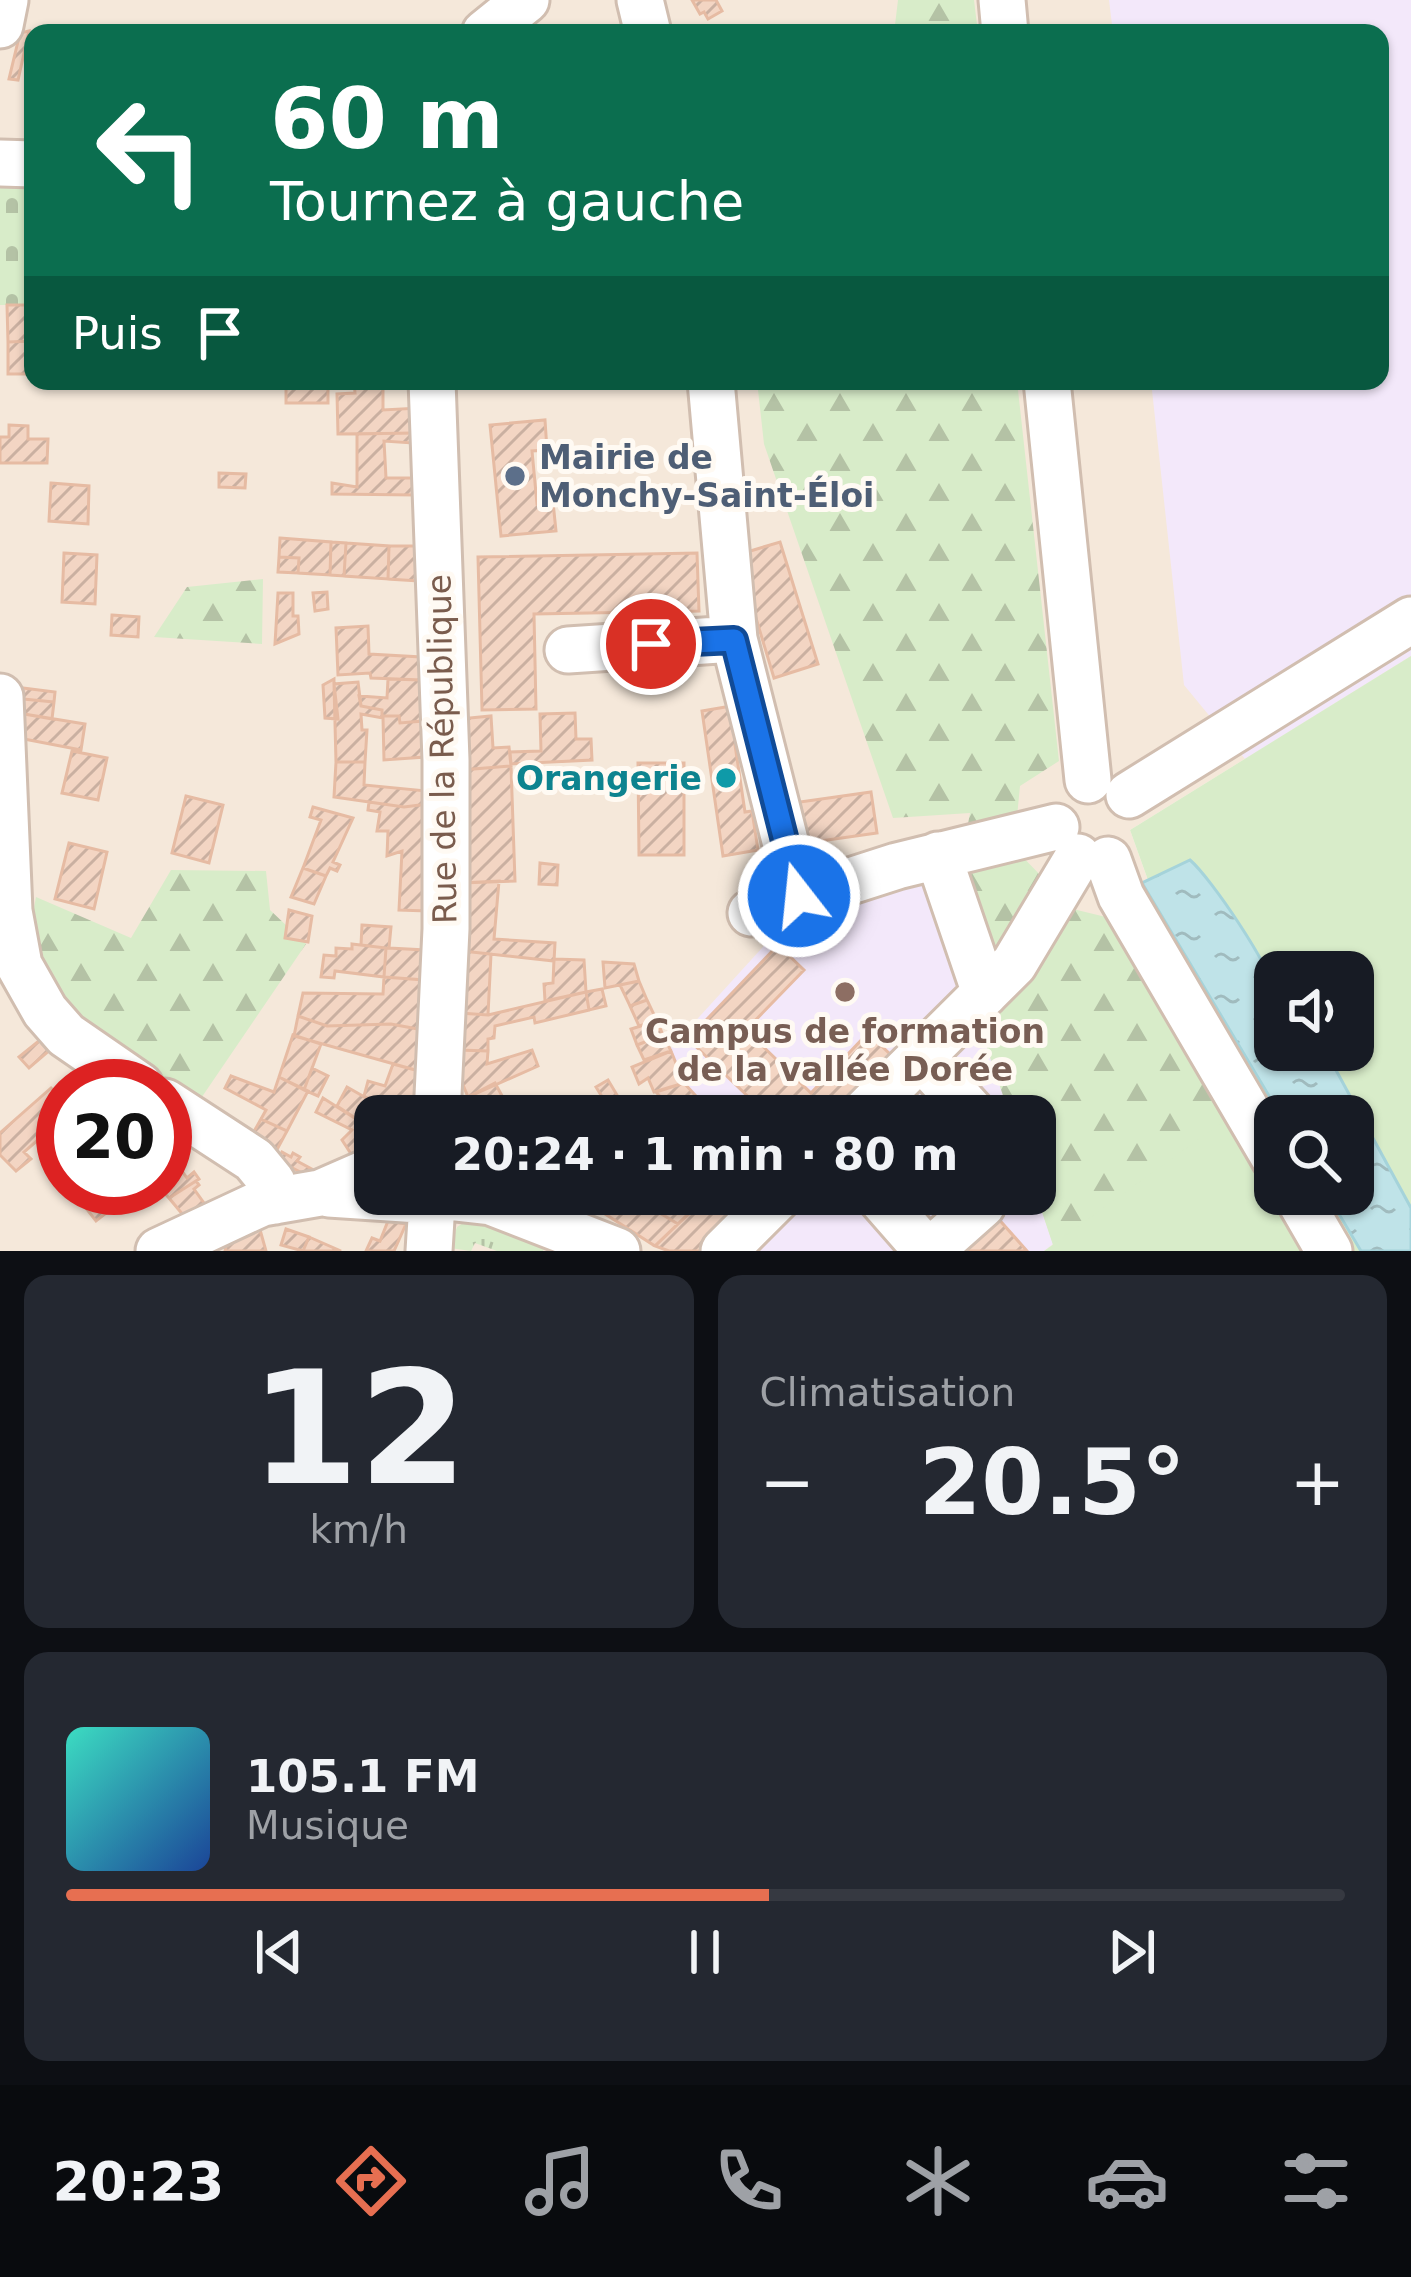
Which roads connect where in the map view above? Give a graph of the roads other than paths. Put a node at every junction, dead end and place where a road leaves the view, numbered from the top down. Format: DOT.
graph roads {
  1 [pos="5,0"];
  2 [pos="0,25"];
  3 [pos="432,390"];
  4 [pos="712,390"];
  5 [pos="1048,390"];
  6 [pos="1411,620"];
  7 [pos="734,640"];
  8 [pos="568,650"];
  9 [pos="0,697"];
  10 [pos="1108,788"];
  11 [pos="1080,848"];
  12 [pos="938,855"];
  13 [pos="799,896"];
  14 [pos="751,913"];
  15 [pos="985,993"];
  16 [pos="921,1057"];
  17 [pos="100,1059"];
  18 [pos="438,1095"];
  19 [pos="882,1095"];
  20 [pos="956,1095"];
  21 [pos="192,1120"];
  22 [pos="1254,1123"];
  23 [pos="354,1178"];
  24 [pos="320,1192"];
  25 [pos="354,1194"];
  26 [pos="275,1201"];
  27 [pos="433,1215"];
  28 [pos="524,1215"];
  29 [pos="566,1215"];
  30 [pos="762,1215"];
  31 [pos="896,1215"];
  32 [pos="970,1215"];
  33 [pos="1308,1215"];
  34 [pos="733,1248"];
  35 [pos="159,1251"];
  36 [pos="429,1251"];
  37 [pos="617,1251"];
  38 [pos="627,1251"];
  39 [pos="929,1251"];
  40 [pos="1329,1251"];
  1 -- 2 [label="street"];
  3 -- 18 [label="street, Rue de la République"];
  4 -- 7 [label="street"];
  5 -- 10 [label="street"];
  6 -- 10 [label="street"];
  7 -- 8 [label="street"];
  7 -- 13 [label="street"];
  9 -- 17 [label="street"];
  10 -- 11 [label="street"];
  10 -- 11 [label="street"];
  11 -- 12 [label="street"];
  11 -- 15 [label="street"];
  11 -- 22 [label="street"];
  12 -- 13 [label="street"];
  12 -- 15 [label="street"];
  13 -- 14 [label="street"];
  15 -- 16 [label="street"];
  16 -- 19 [label="street"];
  16 -- 20 [label="street"];
  21 -- 26 [label="street"];
  23 -- 24 [label="street"];
  24 -- 25 [label="street"];
  24 -- 26 [label="street"];
  26 -- 35 [label="street"];
  27 -- 36 [label="street"];
  28 -- 37 [label="street"];
  29 -- 38 [label="street"];
  30 -- 34 [label="street"];
  31 -- 39 [label="street"];
  32 -- 39 [label="street"];
  33 -- 40 [label="street"];
}
